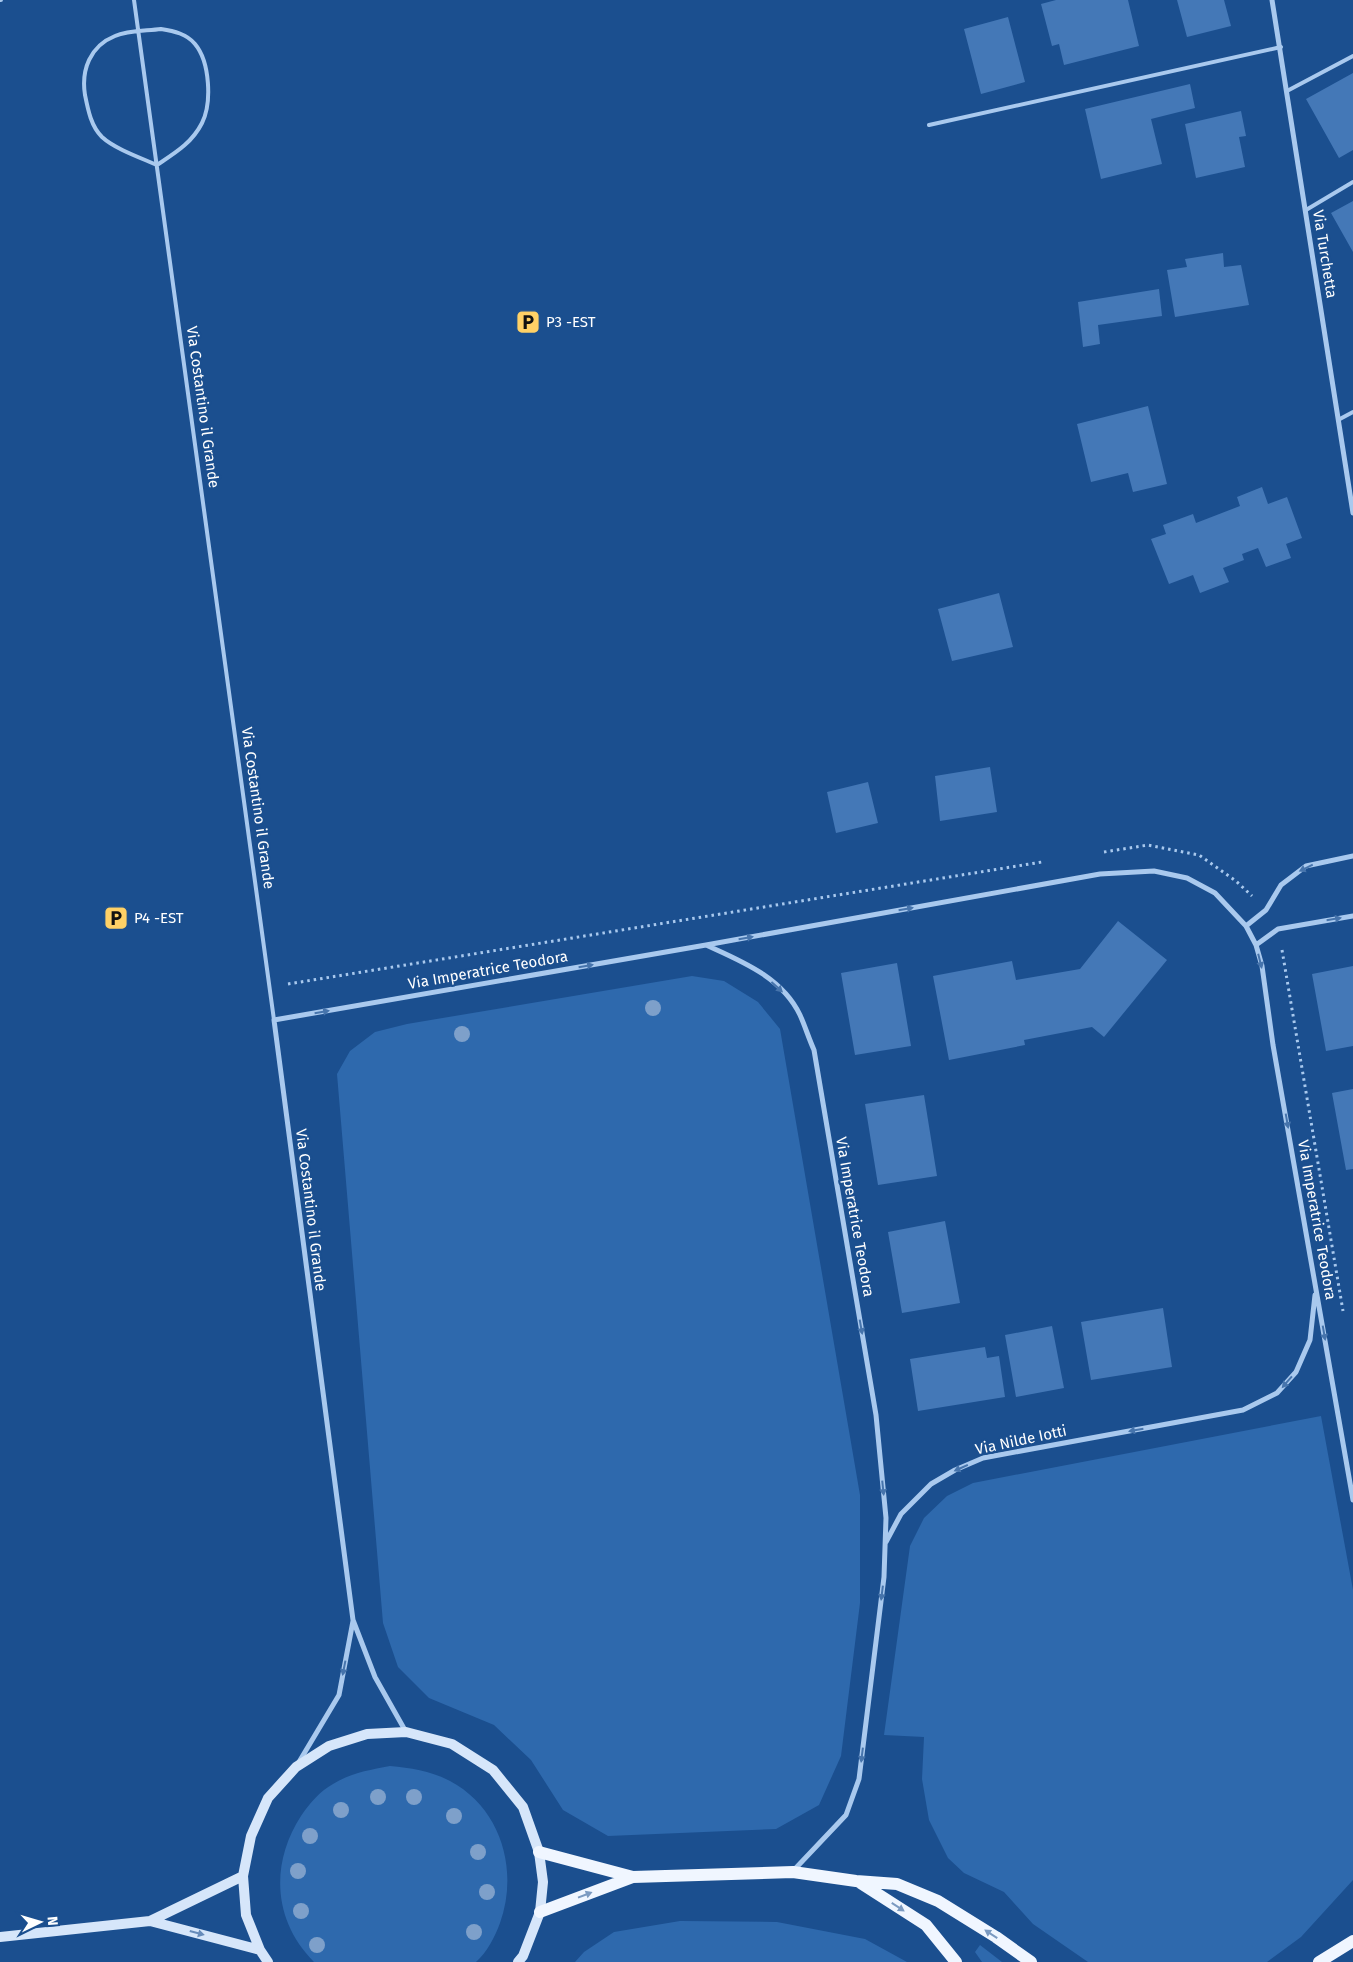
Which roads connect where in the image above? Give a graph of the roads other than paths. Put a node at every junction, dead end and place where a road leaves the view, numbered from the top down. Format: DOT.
graph roads {
  1 [pos="134,0"];
  2 [pos="1272,0"];
  3 [pos="139,32"];
  4 [pos="1281,47"];
  5 [pos="1353,56"];
  6 [pos="1287,91"];
  7 [pos="929,124"];
  8 [pos="157,165"];
  9 [pos="1353,182"];
  10 [pos="1306,210"];
  11 [pos="1353,412"];
  12 [pos="1338,420"];
  13 [pos="1353,513"];
  14 [pos="1353,856"];
  15 [pos="1353,916"];
  16 [pos="1246,926"];
  17 [pos="1256,944"];
  18 [pos="706,945"];
  19 [pos="274,1020"];
  20 [pos="1316,1287"];
  21 [pos="1353,1500"];
  22 [pos="885,1545"];
  23 [pos="354,1620"];
  24 [pos="406,1732"];
  25 [pos="296,1767"];
  26 [pos="539,1852"];
  27 [pos="793,1872"];
  28 [pos="243,1876"];
  29 [pos="633,1877"];
  30 [pos="856,1881"];
  31 [pos="540,1912"];
  32 [pos="150,1921"];
  33 [pos="0,1937"];
  34 [pos="1353,1941"];
  35 [pos="1353,1946"];
  36 [pos="260,1950"];
  37 [pos="268,1962"];
  38 [pos="518,1962"];
  39 [pos="956,1962"];
  40 [pos="1031,1962"];
  41 [pos="1319,1962"];
  42 [pos="1338,1962"];
  1 -- 3 [label="lane, Via Costantino il Grande"];
  2 -- 4 [label="street, Via Turchetta"];
  3 -- 8 [label="lane, Via Costantino il Grande"];
  3 -- 8 [label="lane"];
  3 -- 8 [label="lane"];
  4 -- 6 [label="street, Via Turchetta"];
  4 -- 7 [label="lane"];
  5 -- 6 [label="lane"];
  6 -- 10 [label="street, Via Turchetta"];
  8 -- 19 [label="lane, Via Costantino il Grande"];
  9 -- 10 [label="lane"];
  10 -- 12 [label="street, Via Turchetta"];
  11 -- 12 [label="lane"];
  12 -- 13 [label="street, Via Turchetta"];
  14 -- 16 [label="street, one-way"];
  17 -- 15 [label="street, one-way"];
  16 -- 17 [label="street, Via Imperatrice Teodora"];
  18 -- 16 [label="street, Via Imperatrice Teodora, one-way"];
  17 -- 20 [label="street, Via Imperatrice Teodora, one-way"];
  19 -- 18 [label="street, Via Imperatrice Teodora, one-way"];
  18 -- 22 [label="street, Via Imperatrice Teodora, one-way"];
  19 -- 23 [label="street, Via Costantino il Grande"];
  20 -- 21 [label="street, Via Imperatrice Teodora, one-way"];
  20 -- 22 [label="street, Via Nilde Iotti, one-way"];
  22 -- 27 [label="street, Via Nilde Iotti, one-way"];
  23 -- 24 [label="street, Via Costantino il Grande"];
  23 -- 25 [label="street, Via Costantino il Grande, one-way"];
  24 -- 25 [label="main road"];
  24 -- 26 [label="main road"];
  25 -- 28 [label="main road"];
  26 -- 29 [label="main road"];
  26 -- 31 [label="main road"];
  27 -- 29 [label="main road"];
  27 -- 30 [label="main road"];
  28 -- 32 [label="main road"];
  28 -- 36 [label="main road"];
  31 -- 29 [label="main road, one-way"];
  30 -- 39 [label="main road, one-way"];
  40 -- 30 [label="main road, one-way"];
  31 -- 38 [label="main road"];
  32 -- 33 [label="main road"];
  32 -- 36 [label="main road, one-way"];
  34 -- 41 [label="main road"];
  35 -- 42 [label="main road"];
  36 -- 37 [label="main road"];
}
